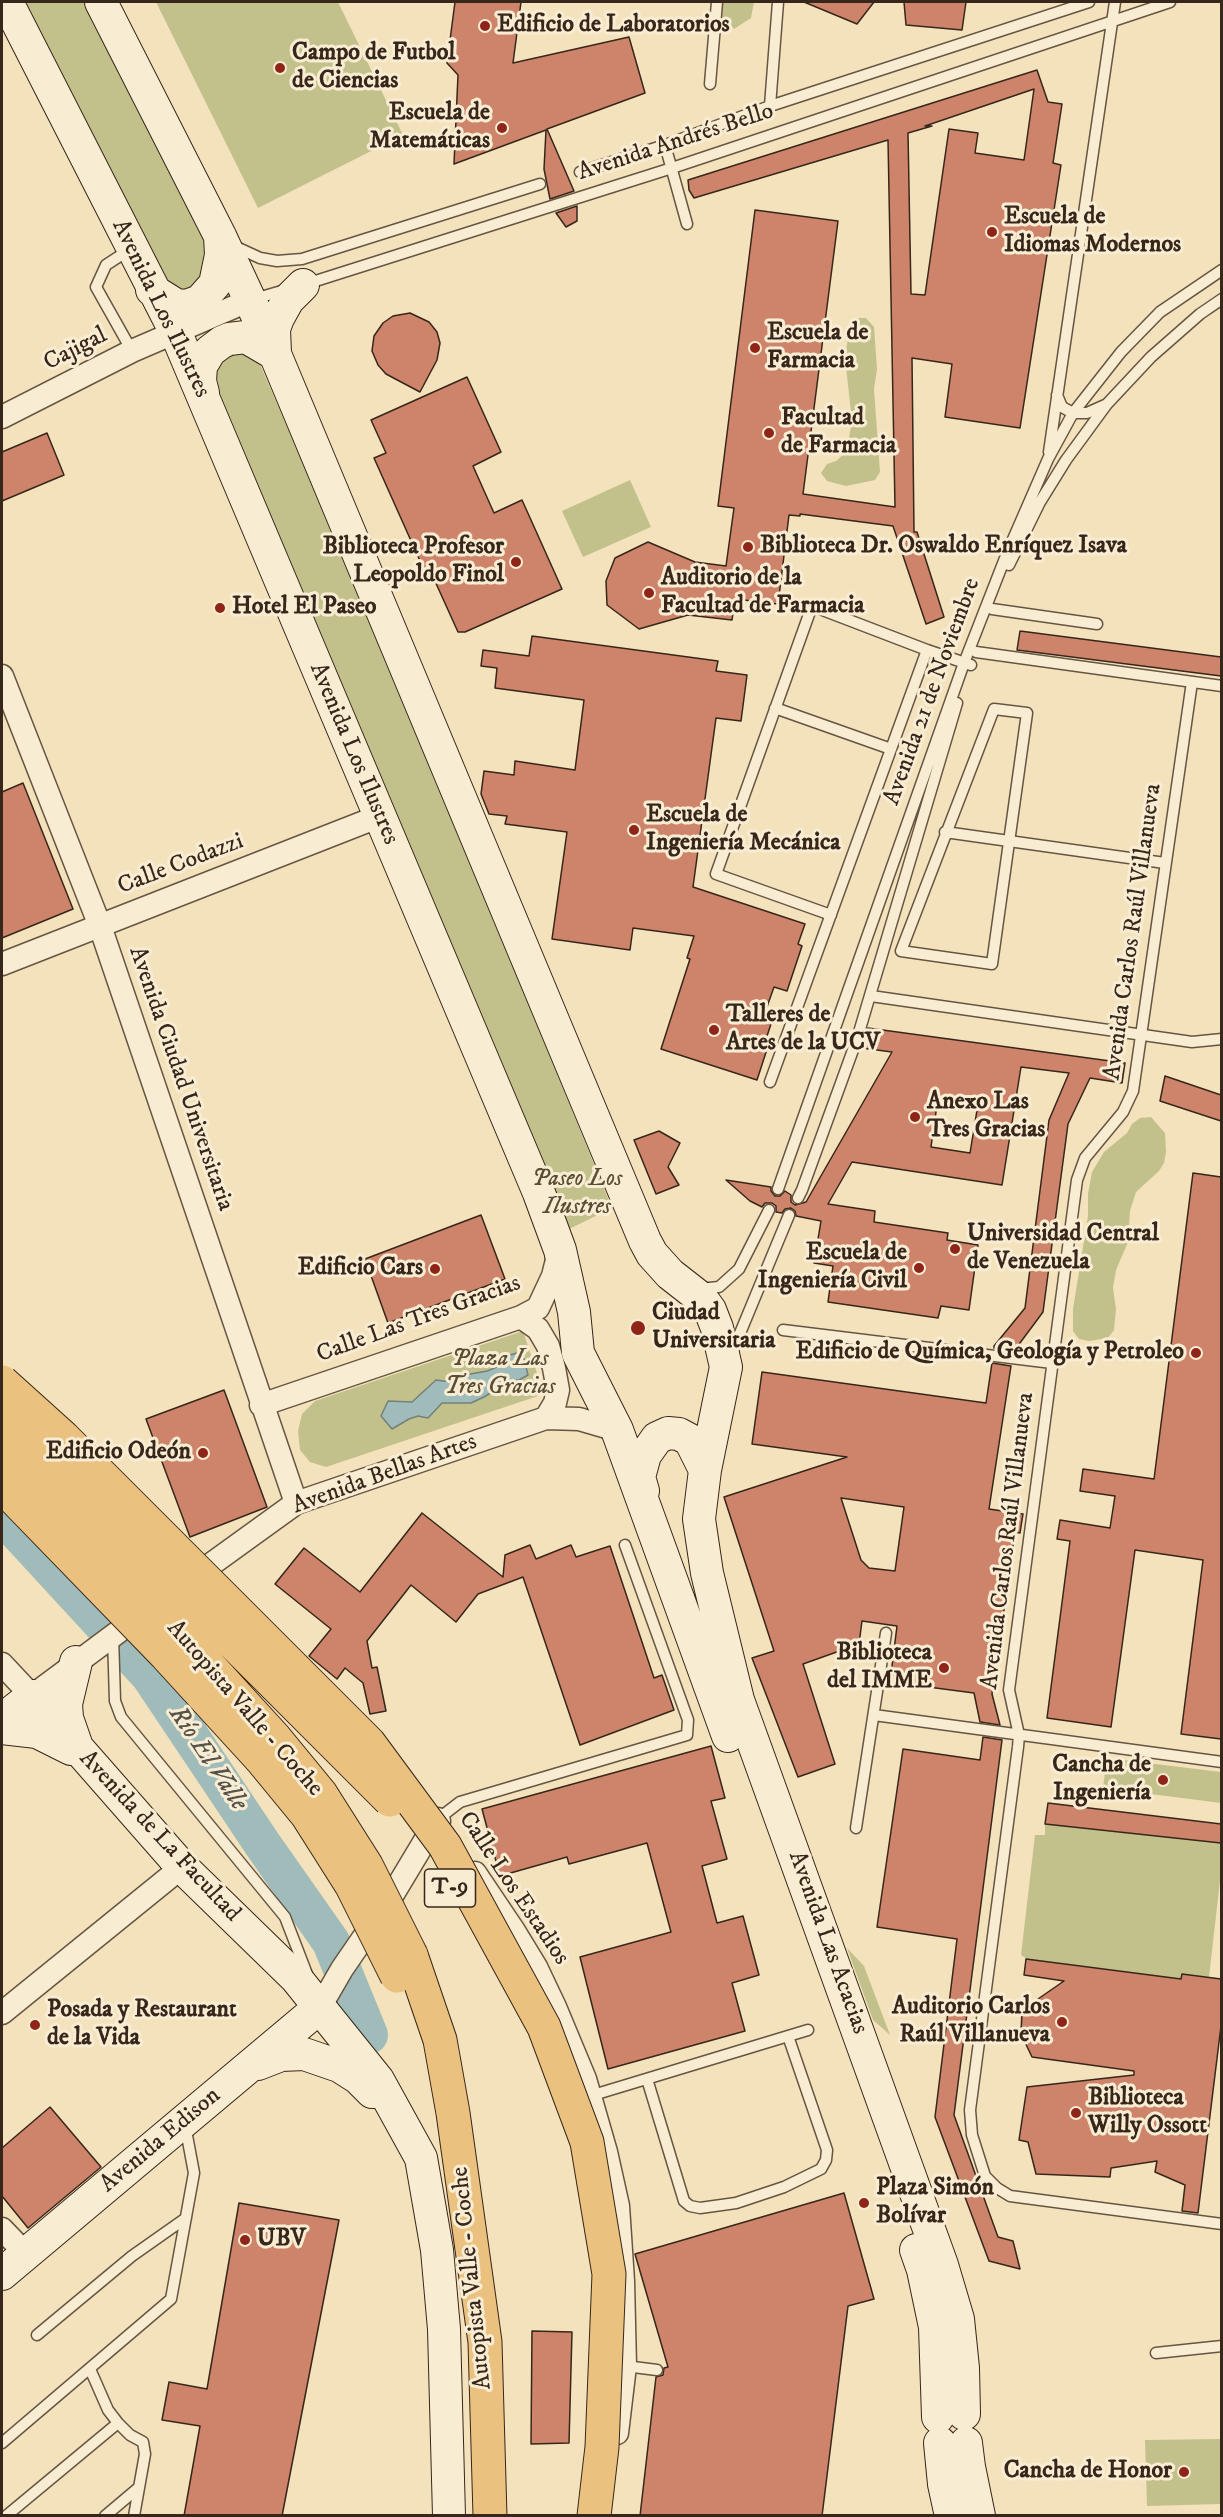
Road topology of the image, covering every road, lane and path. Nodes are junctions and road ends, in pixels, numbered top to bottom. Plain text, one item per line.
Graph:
1 (7, 2) edge
2 (101, 2) edge
3 (717, 2) edge
4 (778, 2) edge
5 (1089, 2) edge
6 (1115, 2) edge
7 (1170, 2) edge
8 (1112, 20) junction
9 (710, 84) dead end
10 (770, 106) junction
11 (665, 145) junction
12 (672, 168) junction
13 (580, 172) dead end
14 (540, 184) dead end
15 (687, 224) dead end
16 (220, 236) junction
17 (131, 248) junction
18 (1221, 270) edge
19 (303, 285) junction
20 (152, 290) junction
21 (1221, 299) edge
22 (250, 300) junction
23 (176, 333) junction
24 (132, 351) junction
25 (275, 354) junction
26 (1056, 394) junction
27 (206, 402) junction
28 (1107, 404) junction
29 (1073, 414) junction
30 (2, 417) edge
31 (1048, 459) junction
32 (992, 609) junction
33 (1097, 624) dead end
34 (927, 650) junction
35 (976, 652) junction
36 (968, 664) junction
37 (2, 676) edge
38 (1192, 682) junction
39 (1221, 686) edge
40 (775, 708) junction
41 (891, 749) junction
42 (380, 816) junction
43 (945, 832) junction
44 (1010, 841) junction
45 (1165, 863) junction
46 (831, 915) junction
47 (100, 926) junction
48 (2, 964) edge
49 (871, 996) junction
50 (1142, 1035) junction
51 (1221, 1036) edge
52 (770, 1082) dead end
53 (778, 1188) dead end
54 (798, 1198) dead end
55 (769, 1210) dead end
56 (789, 1215) dead end
57 (560, 1250) junction
58 (689, 1289) junction
59 (521, 1317) junction
60 (783, 1330) dead end
61 (1052, 1363) junction
62 (726, 1367) junction
63 (2, 1382) edge
64 (261, 1405) junction
65 (2, 1412) edge
66 (546, 1418) junction
67 (617, 1430) junction
68 (2, 1450) edge
69 (705, 1470) junction
70 (2, 1486) edge
71 (296, 1503) junction
72 (651, 1524) junction
73 (625, 1545) dead end
74 (886, 1633) dead end
75 (113, 1636) junction
76 (76, 1662) junction
77 (2, 1664) edge
78 (32, 1696) junction
79 (874, 1715) junction
80 (2, 1720) edge
81 (2, 1728) edge
82 (1019, 1735) junction
83 (80, 1753) junction
84 (1221, 1761) edge
85 (438, 1819) junction
86 (856, 1828) dead end
87 (182, 1867) junction
88 (321, 2007) junction
89 (2, 2013) edge
90 (808, 2030) dead end
91 (788, 2036) junction
92 (249, 2067) junction
93 (647, 2079) junction
94 (590, 2096) junction
95 (453, 2113) junction
96 (398, 2117) junction
97 (184, 2122) junction
98 (186, 2218) junction
99 (1221, 2224) edge
100 (2, 2229) edge
101 (26, 2254) junction
102 (2, 2274) edge
103 (37, 2335) dead end
104 (1221, 2346) edge
105 (1156, 2353) dead end
106 (625, 2366) junction
107 (90, 2369) junction
108 (657, 2370) dead end
109 (118, 2423) junction
110 (952, 2429) junction
111 (2, 2443) edge
112 (137, 2489) junction
113 (6, 2516) edge
114 (105, 2516) edge
115 (134, 2516) edge
116 (448, 2516) edge
117 (490, 2516) edge
118 (571, 2516) edge
119 (594, 2516) edge
120 (607, 2516) edge
121 (951, 2516) edge
122 (979, 2516) edge

1 - 17 main road, Avenida Los Ilustres
2 - 16 main road
3 - 9 lane
4 - 10 lane
5 - 10 lane, Avenida Andrés Bello
6 - 8 lane
7 - 8 lane, Avenida Andrés Bello
8 - 12 lane, Avenida Andrés Bello
8 - 26 lane
10 - 11 lane, Avenida Andrés Bello
11 - 12 lane
11 - 13 lane, Avenida Andrés Bello
12 - 15 lane
12 - 19 lane, Avenida Andrés Bello
14 - 16 lane
16 - 20 main road
16 - 22 main road
17 - 20 main road, Avenida Los Ilustres
17 - 24 lane
18 - 29 lane, Avenida 21 de Noviembre
19 - 22 lane, Avenida Andrés Bello
19 - 25 main road
20 - 23 main road, Avenida Los Ilustres
21 - 28 lane, Avenida 21 de Noviembre
22 - 23 street, Cajigal
22 - 25 main road
23 - 24 street, Cajigal
23 - 27 main road, Avenida Los Ilustres
24 - 30 street, Cajigal
25 - 27 main road
25 - 58 main road
26 - 29 lane
26 - 31 lane
27 - 42 main road, Avenida Los Ilustres
28 - 29 lane
28 - 32 lane, Avenida 21 de Noviembre
29 - 31 lane, Avenida 21 de Noviembre
31 - 36 lane, Avenida 21 de Noviembre
32 - 33 lane
32 - 35 lane, Avenida 21 de Noviembre
34 - 36 lane
34 - 40 lane
34 - 41 lane
35 - 36 lane, Avenida 21 de Noviembre
35 - 38 lane
36 - 49 lane, Avenida 21 de Noviembre
36 - 53 lane, Avenida 21 de Noviembre
37 - 47 street, Avenida Ciudad Universitaria
38 - 39 lane
38 - 45 lane, Avenida Carlos Raúl Villanueva
40 - 41 lane
40 - 46 lane
41 - 46 lane
42 - 47 street, Calle Codazzi
42 - 57 main road, Avenida Los Ilustres
43 - 44 lane
43 - 44 lane
43 - 44 lane
44 - 45 lane
45 - 50 lane, Avenida Carlos Raúl Villanueva
46 - 52 lane
47 - 48 street, Calle Codazzi
47 - 64 street, Avenida Ciudad Universitaria
49 - 50 lane
49 - 54 lane, Avenida 21 de Noviembre
50 - 51 lane
50 - 61 lane, Avenida Carlos Raúl Villanueva
55 - 58 lane
56 - 62 lane
57 - 59 street, Calle Las Tres Gracias
57 - 67 main road, Avenida Los Ilustres
58 - 62 main road
59 - 64 street, Calle Las Tres Gracias
59 - 66 street
60 - 61 lane
61 - 82 lane, Avenida Carlos Raúl Villanueva
62 - 69 main road
63 - 119 highway, bridge
64 - 71 street, Avenida Ciudad Universitaria
65 - 118 highway, T-9, bridge
66 - 67 street, Avenida Bellas Artes
66 - 71 street, Avenida Bellas Artes
67 - 72 main road, Avenida Los Ilustres
68 - 95 highway, Autopista Valle - Coche / T-9, bridge
69 - 72 main road
69 - 110 main road, Avenida Las Acacias
70 - 95 highway, Autopista Valle - Coche / T-9, bridge
71 - 75 street, Avenida Bellas Artes
72 - 110 main road, Avenida Las Acacias
73 - 85 lane
74 - 79 lane
75 - 76 street, Avenida Bellas Artes
75 - 88 lane
76 - 78 street, Avenida Bellas Artes
76 - 83 main road
77 - 78 street, Avenida de La Facultad
78 - 80 main road, Avenida Bellas Artes
78 - 83 main road, Avenida de La Facultad
79 - 82 lane
79 - 86 lane
81 - 83 main road
82 - 84 lane
82 - 99 lane, Avenida Carlos Raúl Villanueva
83 - 87 main road, Avenida de La Facultad
85 - 88 street, Calle Los Estadios
85 - 94 street, Calle Los Estadios
87 - 88 main road, Avenida de La Facultad
87 - 89 street
88 - 92 main road, Avenida Edison
88 - 96 main road, Avenida de La Facultad
90 - 91 lane
91 - 93 lane
91 - 93 lane
92 - 96 main road
92 - 97 main road, Avenida Edison
93 - 94 lane
94 - 106 street, Calle Los Estadios
95 - 117 highway, Autopista Valle - Coche / T-9
96 - 116 main road, Avenida de La Facultad
97 - 98 lane
97 - 101 main road, Avenida Edison
98 - 103 lane
98 - 107 lane
100 - 101 street
101 - 102 main road, Avenida Edison
104 - 105 lane
106 - 108 lane
106 - 120 street, Calle Los Estadios
107 - 109 lane
107 - 111 lane
109 - 112 lane
109 - 113 lane
110 - 121 main road, Avenida Las Acacias
110 - 122 main road, Avenida Las Acacias
112 - 114 lane
112 - 115 lane

